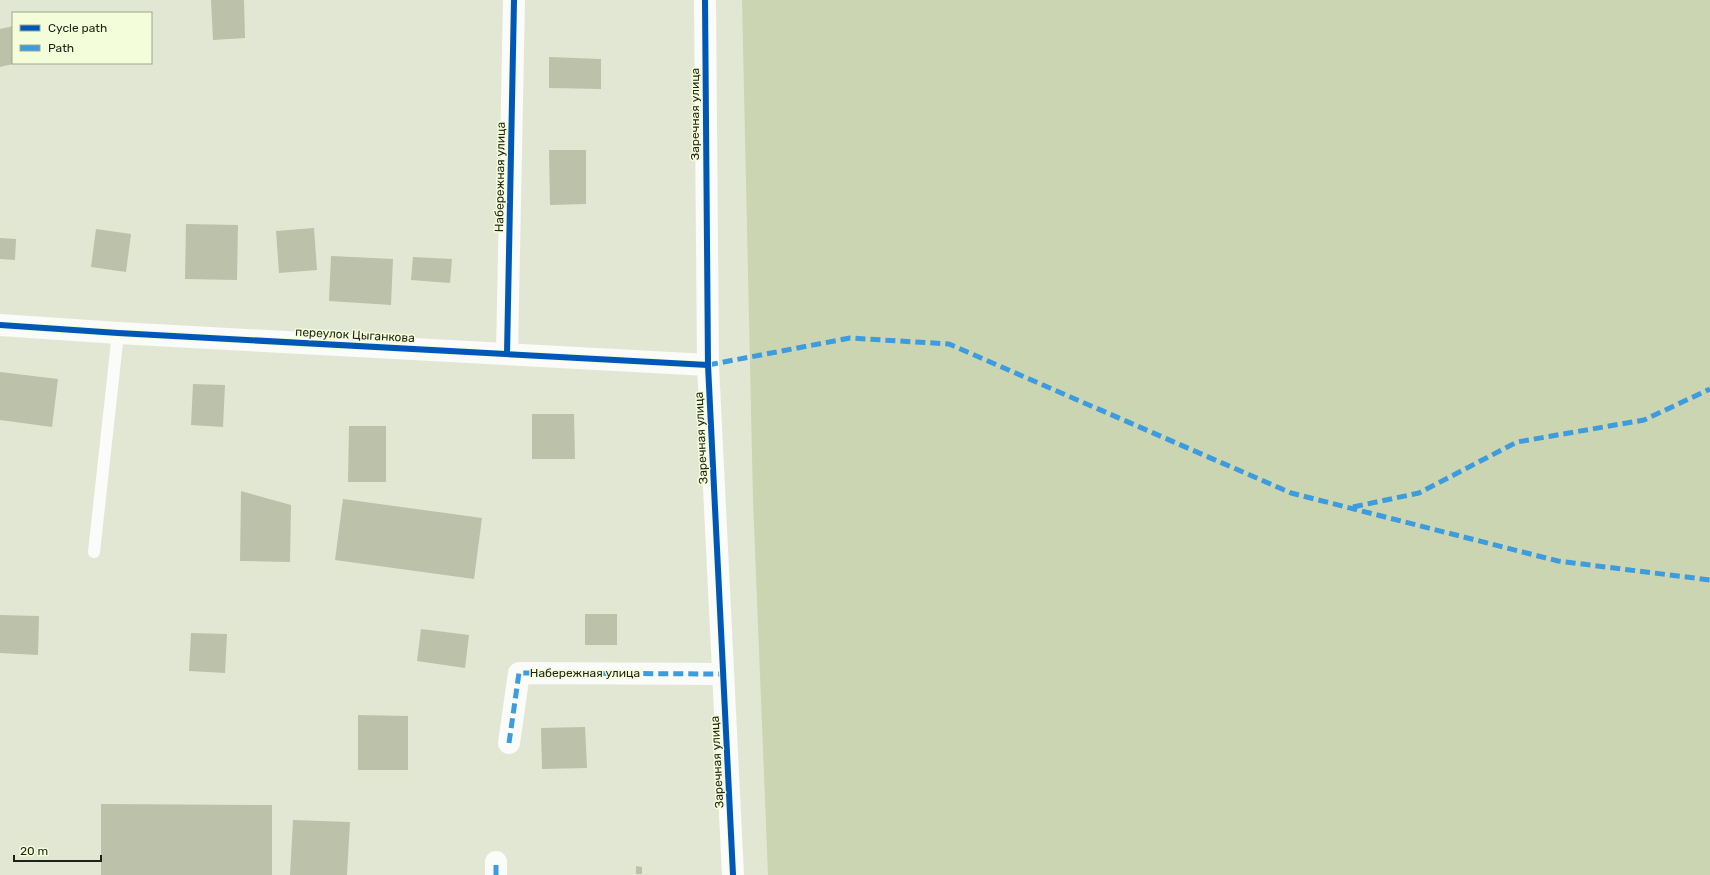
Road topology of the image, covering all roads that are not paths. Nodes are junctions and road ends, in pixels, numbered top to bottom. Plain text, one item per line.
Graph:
1 (514, 0) edge
2 (705, 0) edge
3 (0, 325) edge
4 (118, 333) junction
5 (507, 354) junction
6 (708, 365) junction
7 (94, 552) dead end
8 (723, 674) junction
9 (509, 743) dead end
10 (733, 875) edge

1 - 5 street, Набережная улица
2 - 6 street, Заречная улица
3 - 4 street, переулок Цыганкова
4 - 5 street, переулок Цыганкова
4 - 7 lane
5 - 6 street, переулок Цыганкова
6 - 8 street, Заречная улица
8 - 9 street, Набережная улица
8 - 10 street, Заречная улица

